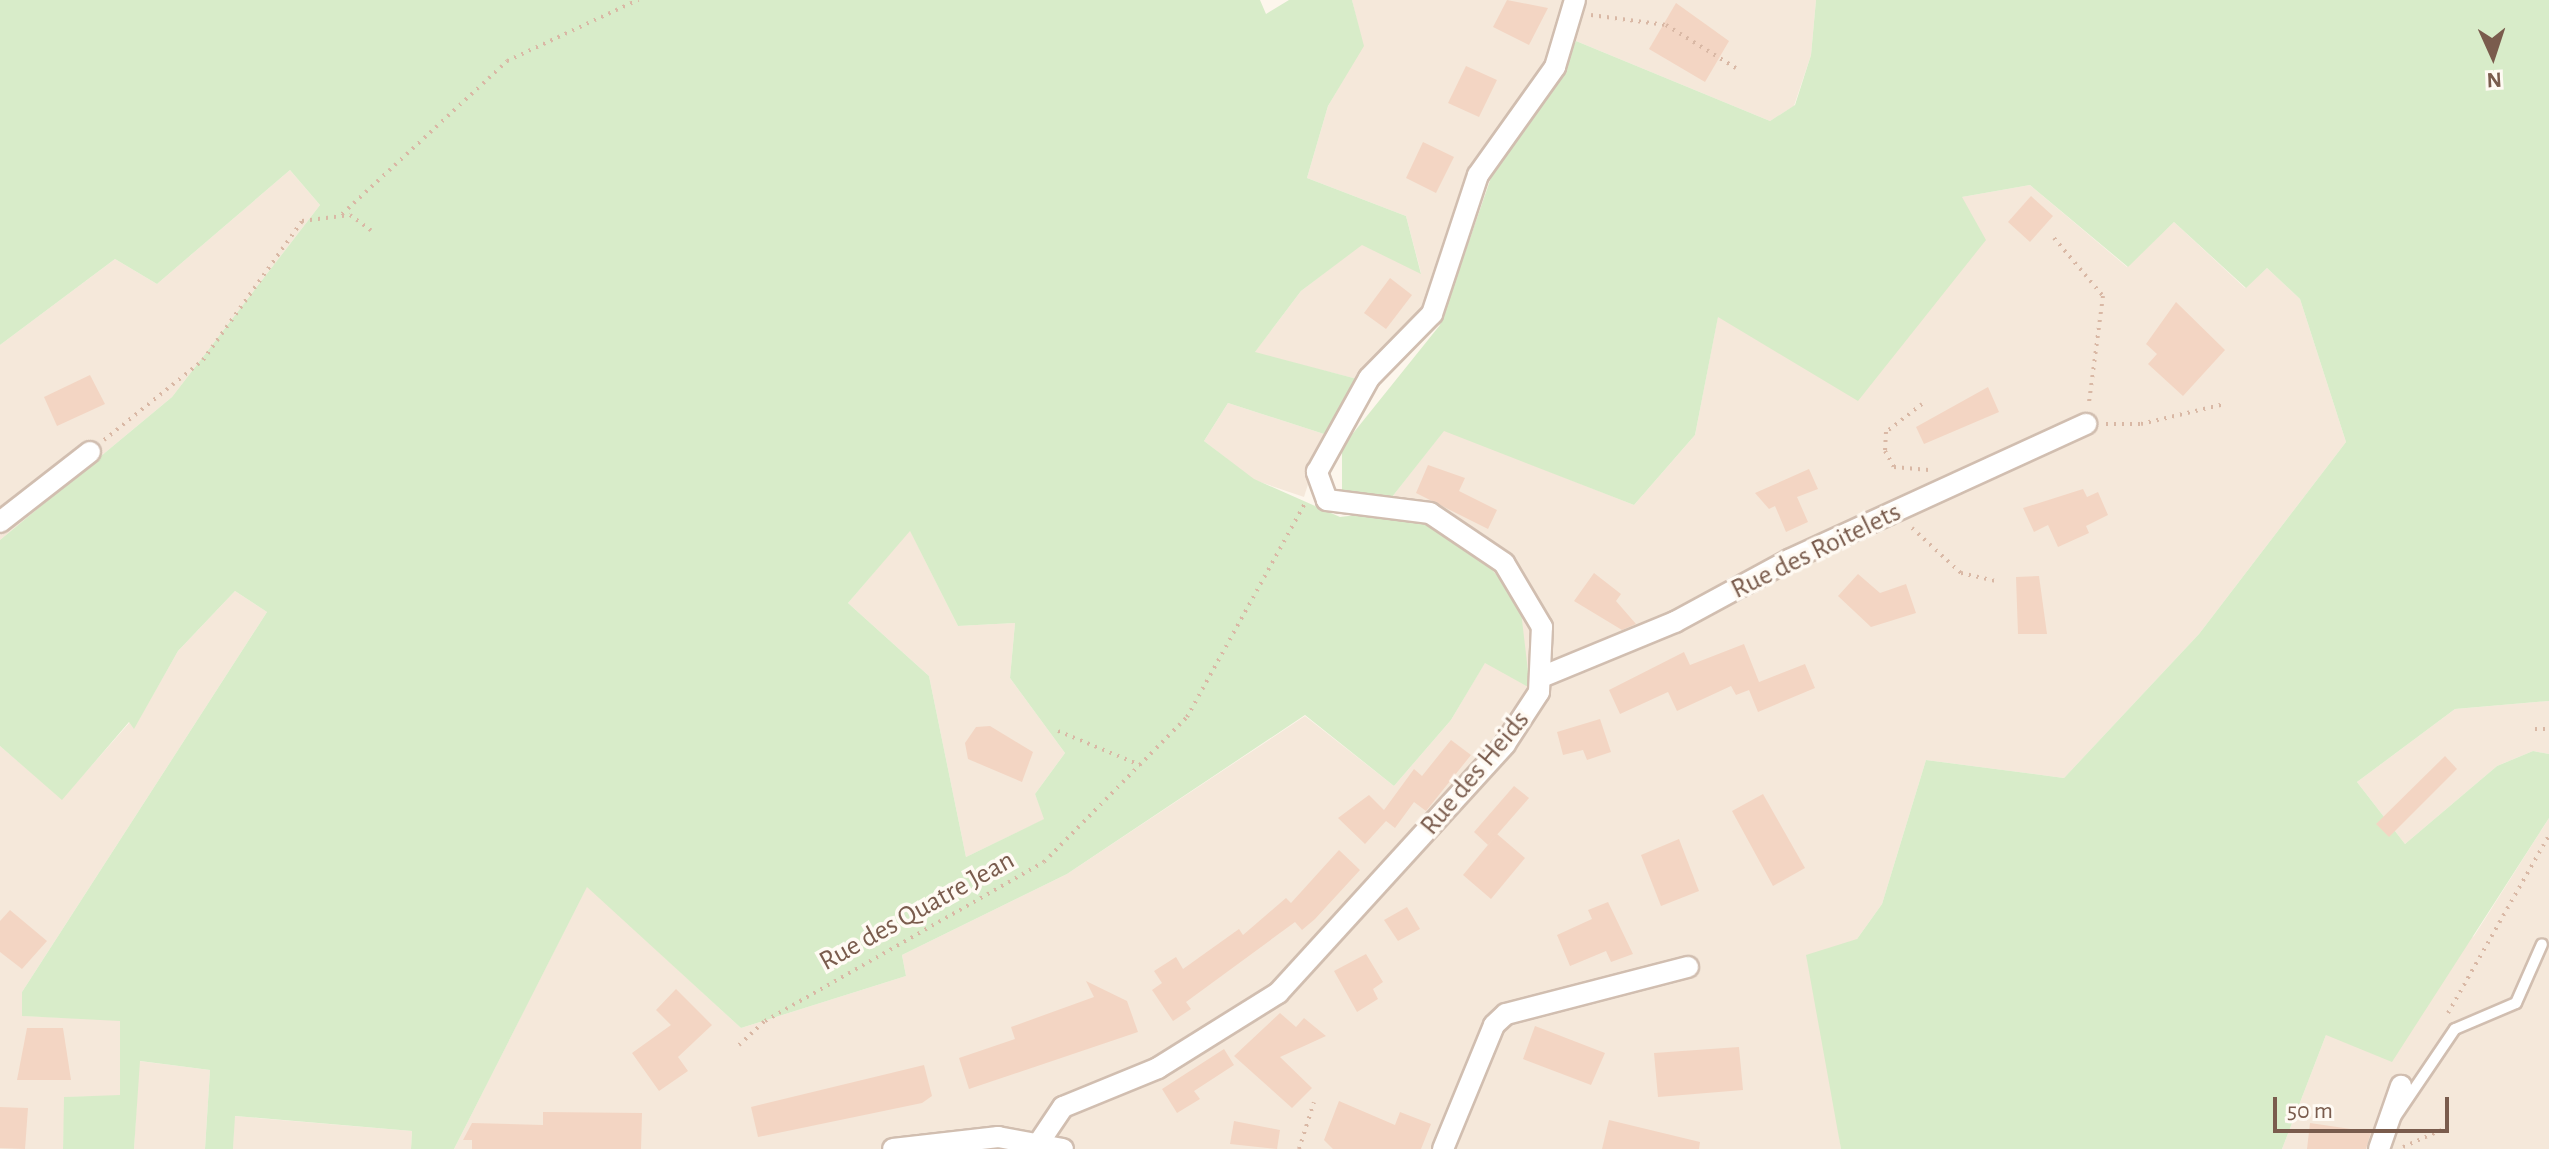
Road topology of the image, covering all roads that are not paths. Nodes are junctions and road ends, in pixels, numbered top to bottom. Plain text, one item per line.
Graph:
1 (1574, 4) edge
2 (2086, 424) road end
3 (90, 452) road end
4 (0, 522) edge
5 (1544, 676) junction
6 (2542, 944) dead end
7 (1688, 967) dead end
8 (2401, 1086) dead end
9 (2387, 1127) junction
10 (1038, 1144) junction
11 (893, 1149) edge
12 (1063, 1149) edge
13 (1443, 1149) edge
14 (2379, 1149) edge

1 - 5 street
2 - 5 street, Rue des Roitelets
3 - 4 street
5 - 10 street, Rue des Heids
6 - 9 lane
7 - 13 street
8 - 9 street
9 - 14 street
10 - 11 street
10 - 12 street

